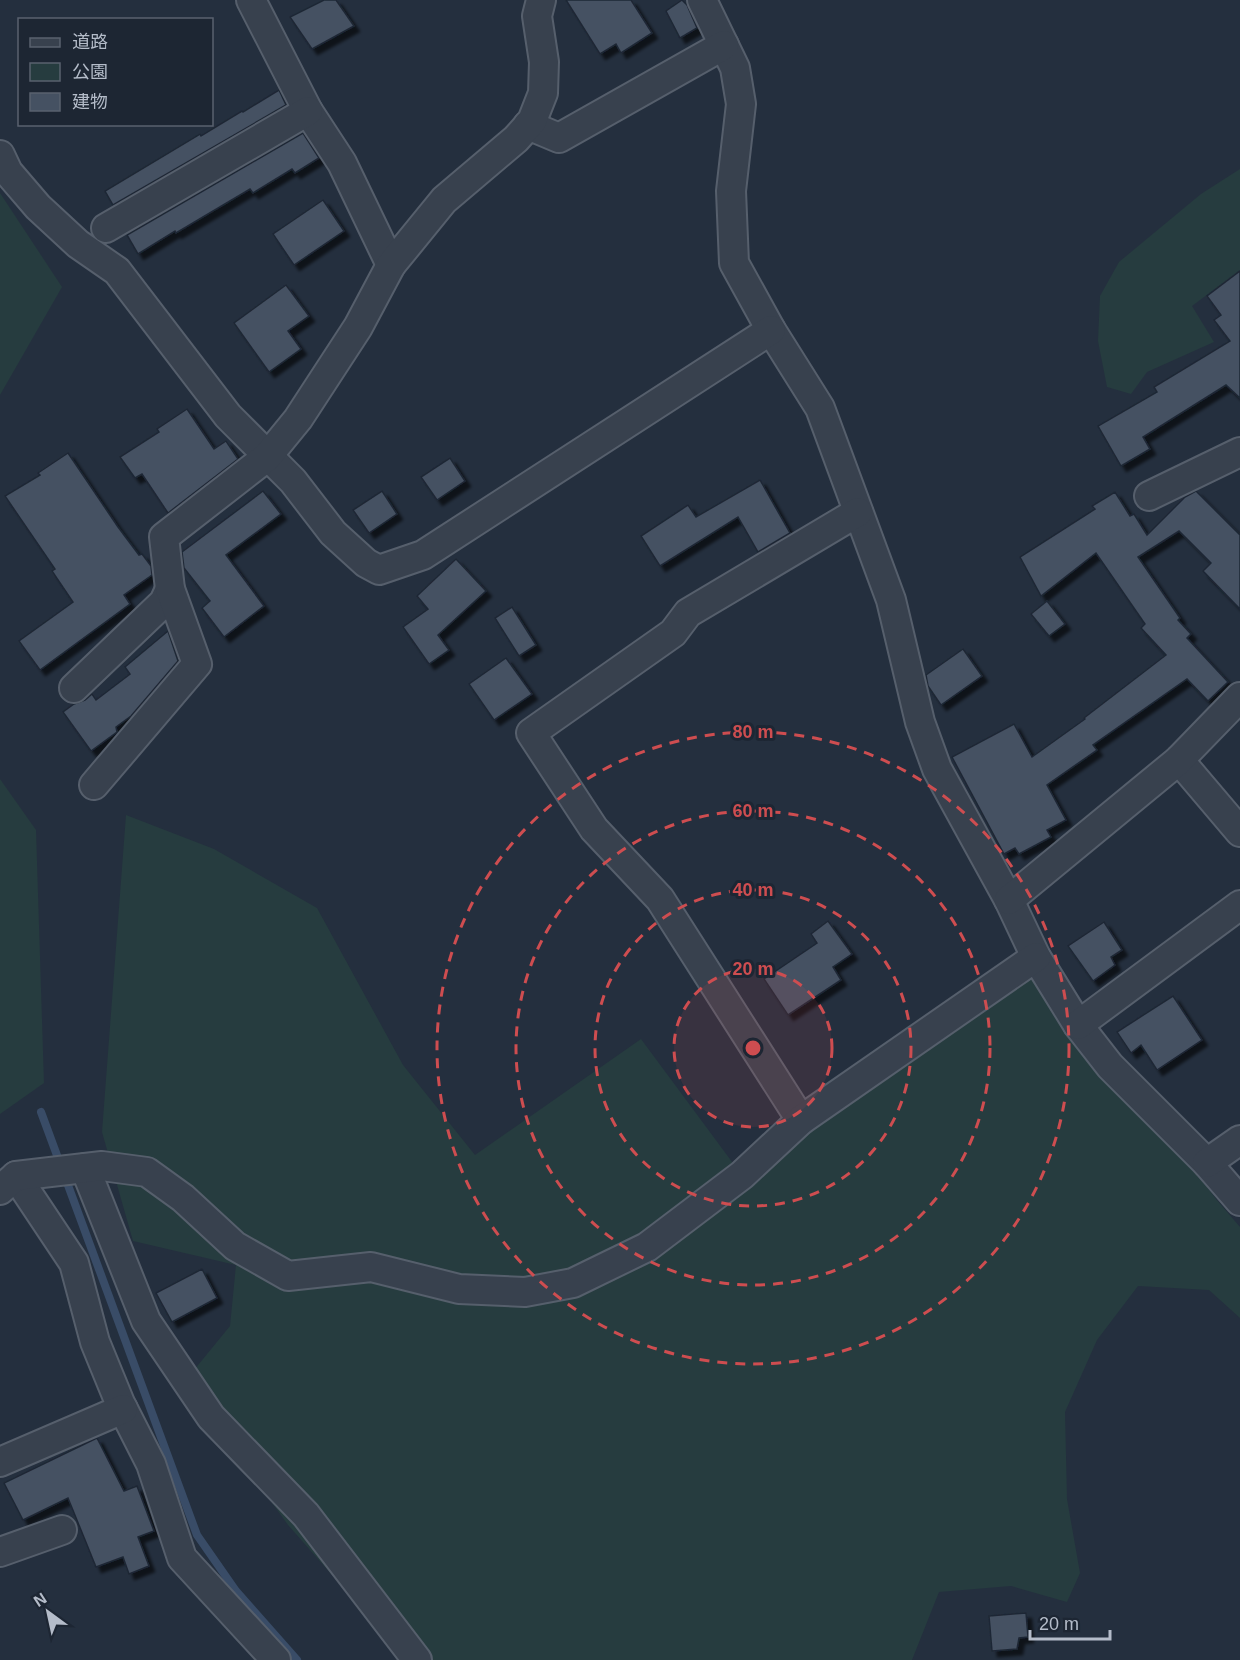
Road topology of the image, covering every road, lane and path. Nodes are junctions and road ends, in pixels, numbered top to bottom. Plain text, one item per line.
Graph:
1 (251, 0) edge
2 (541, 0) edge
3 (702, 0) edge
4 (724, 45) junction
5 (308, 111) junction
6 (528, 125) junction
7 (0, 155) edge
8 (106, 228) dead end
9 (391, 265) junction
10 (771, 330) junction
11 (1240, 452) edge
12 (267, 457) junction
13 (1149, 496) dead end
14 (858, 512) junction
15 (170, 589) junction
16 (74, 688) dead end
17 (1240, 697) edge
18 (1179, 760) junction
19 (93, 785) dead end
20 (1240, 832) edge
21 (1009, 900) junction
22 (1240, 905) edge
23 (1036, 957) junction
24 (1078, 1025) junction
25 (801, 1120) junction
26 (1240, 1140) edge
27 (1207, 1163) junction
28 (86, 1168) junction
29 (8, 1183) edge
30 (1240, 1201) edge
31 (123, 1409) junction
32 (0, 1462) edge
33 (62, 1530) dead end
34 (0, 1552) edge
35 (276, 1660) edge
36 (417, 1660) edge

1 - 5 street
2 - 6 street
3 - 4 street
4 - 6 street
4 - 10 street
5 - 8 street
5 - 9 street
6 - 9 street
7 - 12 street
9 - 12 street
10 - 12 street
10 - 14 street
11 - 13 street
12 - 15 street
14 - 21 street
14 - 25 street
15 - 16 street
15 - 19 street
17 - 18 street
18 - 20 street
18 - 21 street
21 - 23 street
22 - 24 street
23 - 24 street
23 - 25 street
24 - 27 street
25 - 28 street
26 - 27 street
27 - 30 street
28 - 29 street
28 - 36 street
29 - 31 street
31 - 32 street
31 - 35 street
33 - 34 street

